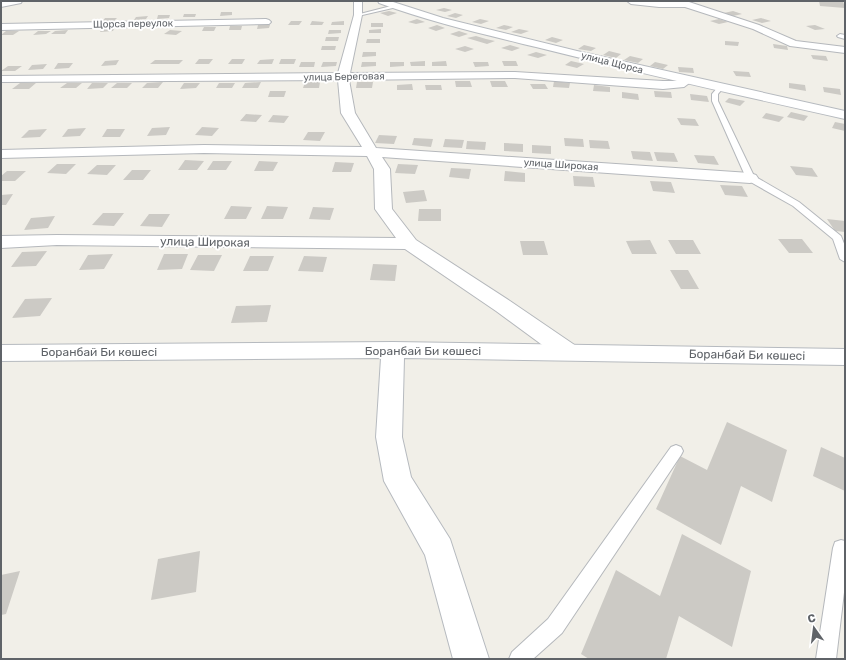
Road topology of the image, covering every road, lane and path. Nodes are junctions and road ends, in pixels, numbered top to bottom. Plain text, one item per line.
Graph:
1 (18, 1) edge
2 (382, 1) edge
3 (631, 1) edge
4 (686, 2) edge
5 (1, 4) edge
6 (395, 6) junction
7 (358, 8) edge
8 (266, 22) dead end
9 (1, 27) edge
10 (845, 50) edge
11 (343, 77) junction
12 (3, 81) edge
13 (686, 81) junction
14 (720, 88) junction
15 (845, 115) edge
16 (371, 152) junction
17 (1, 154) edge
18 (750, 178) junction
19 (1, 242) edge
20 (409, 244) junction
21 (845, 259) edge
22 (393, 350) junction
23 (568, 352) junction
24 (1, 353) edge
25 (845, 357) edge
26 (676, 450) dead end
27 (845, 548) edge
28 (472, 659) edge
29 (519, 659) edge
30 (826, 659) edge

1 - 5 street
2 - 6 street, улица Щорса
3 - 4 street
4 - 10 street
6 - 7 lane
6 - 13 street, улица Щорса
7 - 11 street
8 - 9 street, Щорса переулок
11 - 12 street, улица Береговая
11 - 13 street, улица Береговая
11 - 16 street
13 - 14 street, улица Щорса
14 - 15 street, улица Щорса
14 - 18 lane
16 - 17 street, улица Широкая
16 - 18 street, улица Широкая
16 - 20 street
18 - 21 lane
19 - 20 street, улица Широкая
20 - 23 street
22 - 23 street, Боранбай Би көшесі
22 - 24 street, Боранбай Би көшесі
22 - 28 street
23 - 25 street, Боранбай Би көшесі
26 - 29 lane
27 - 30 lane

